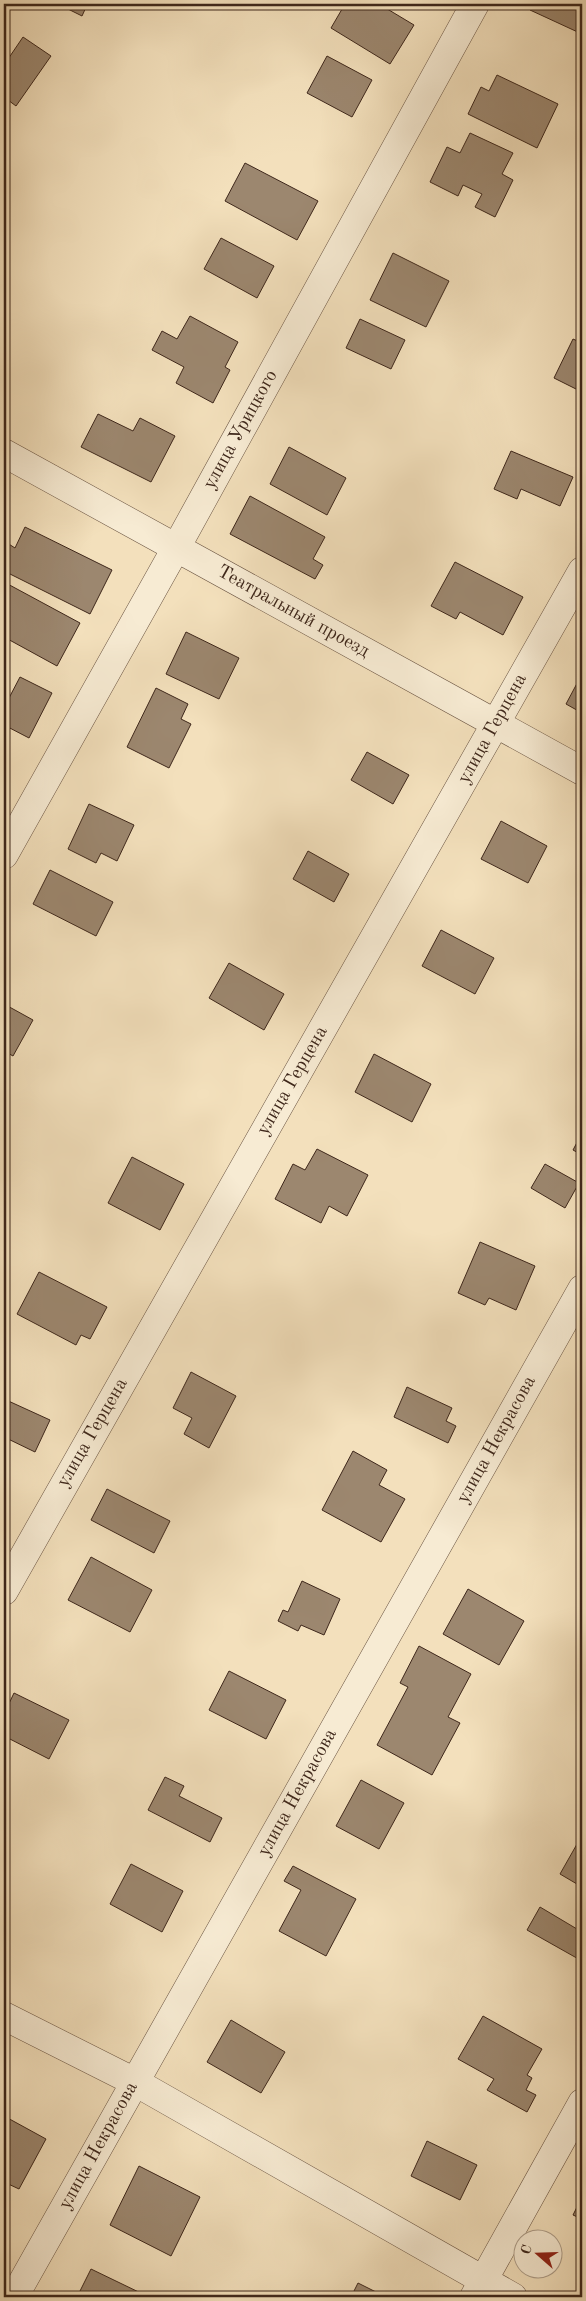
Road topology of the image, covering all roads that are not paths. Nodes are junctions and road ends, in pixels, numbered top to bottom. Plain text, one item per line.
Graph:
1 (475, 4) edge
2 (4, 453) edge
3 (176, 548) junction
4 (582, 571) edge
5 (496, 724) junction
6 (582, 771) edge
7 (4, 855) edge
8 (582, 1289) edge
9 (4, 1591) edge
10 (4, 2016) edge
11 (135, 2082) junction
12 (582, 2103) edge
13 (479, 2289) edge
14 (14, 2297) edge
15 (513, 2297) edge

1 - 3 street, улица Урицкого
2 - 3 street, Театральный проезд
3 - 5 street, Театральный проезд
3 - 7 street, улица Урицкого
4 - 5 street, улица Герцена
5 - 6 street, Театральный проезд
5 - 9 street, улица Герцена
8 - 11 street, улица Некрасова
10 - 11 street
11 - 13 street
11 - 14 street, улица Некрасова
12 - 13 street
13 - 15 street

